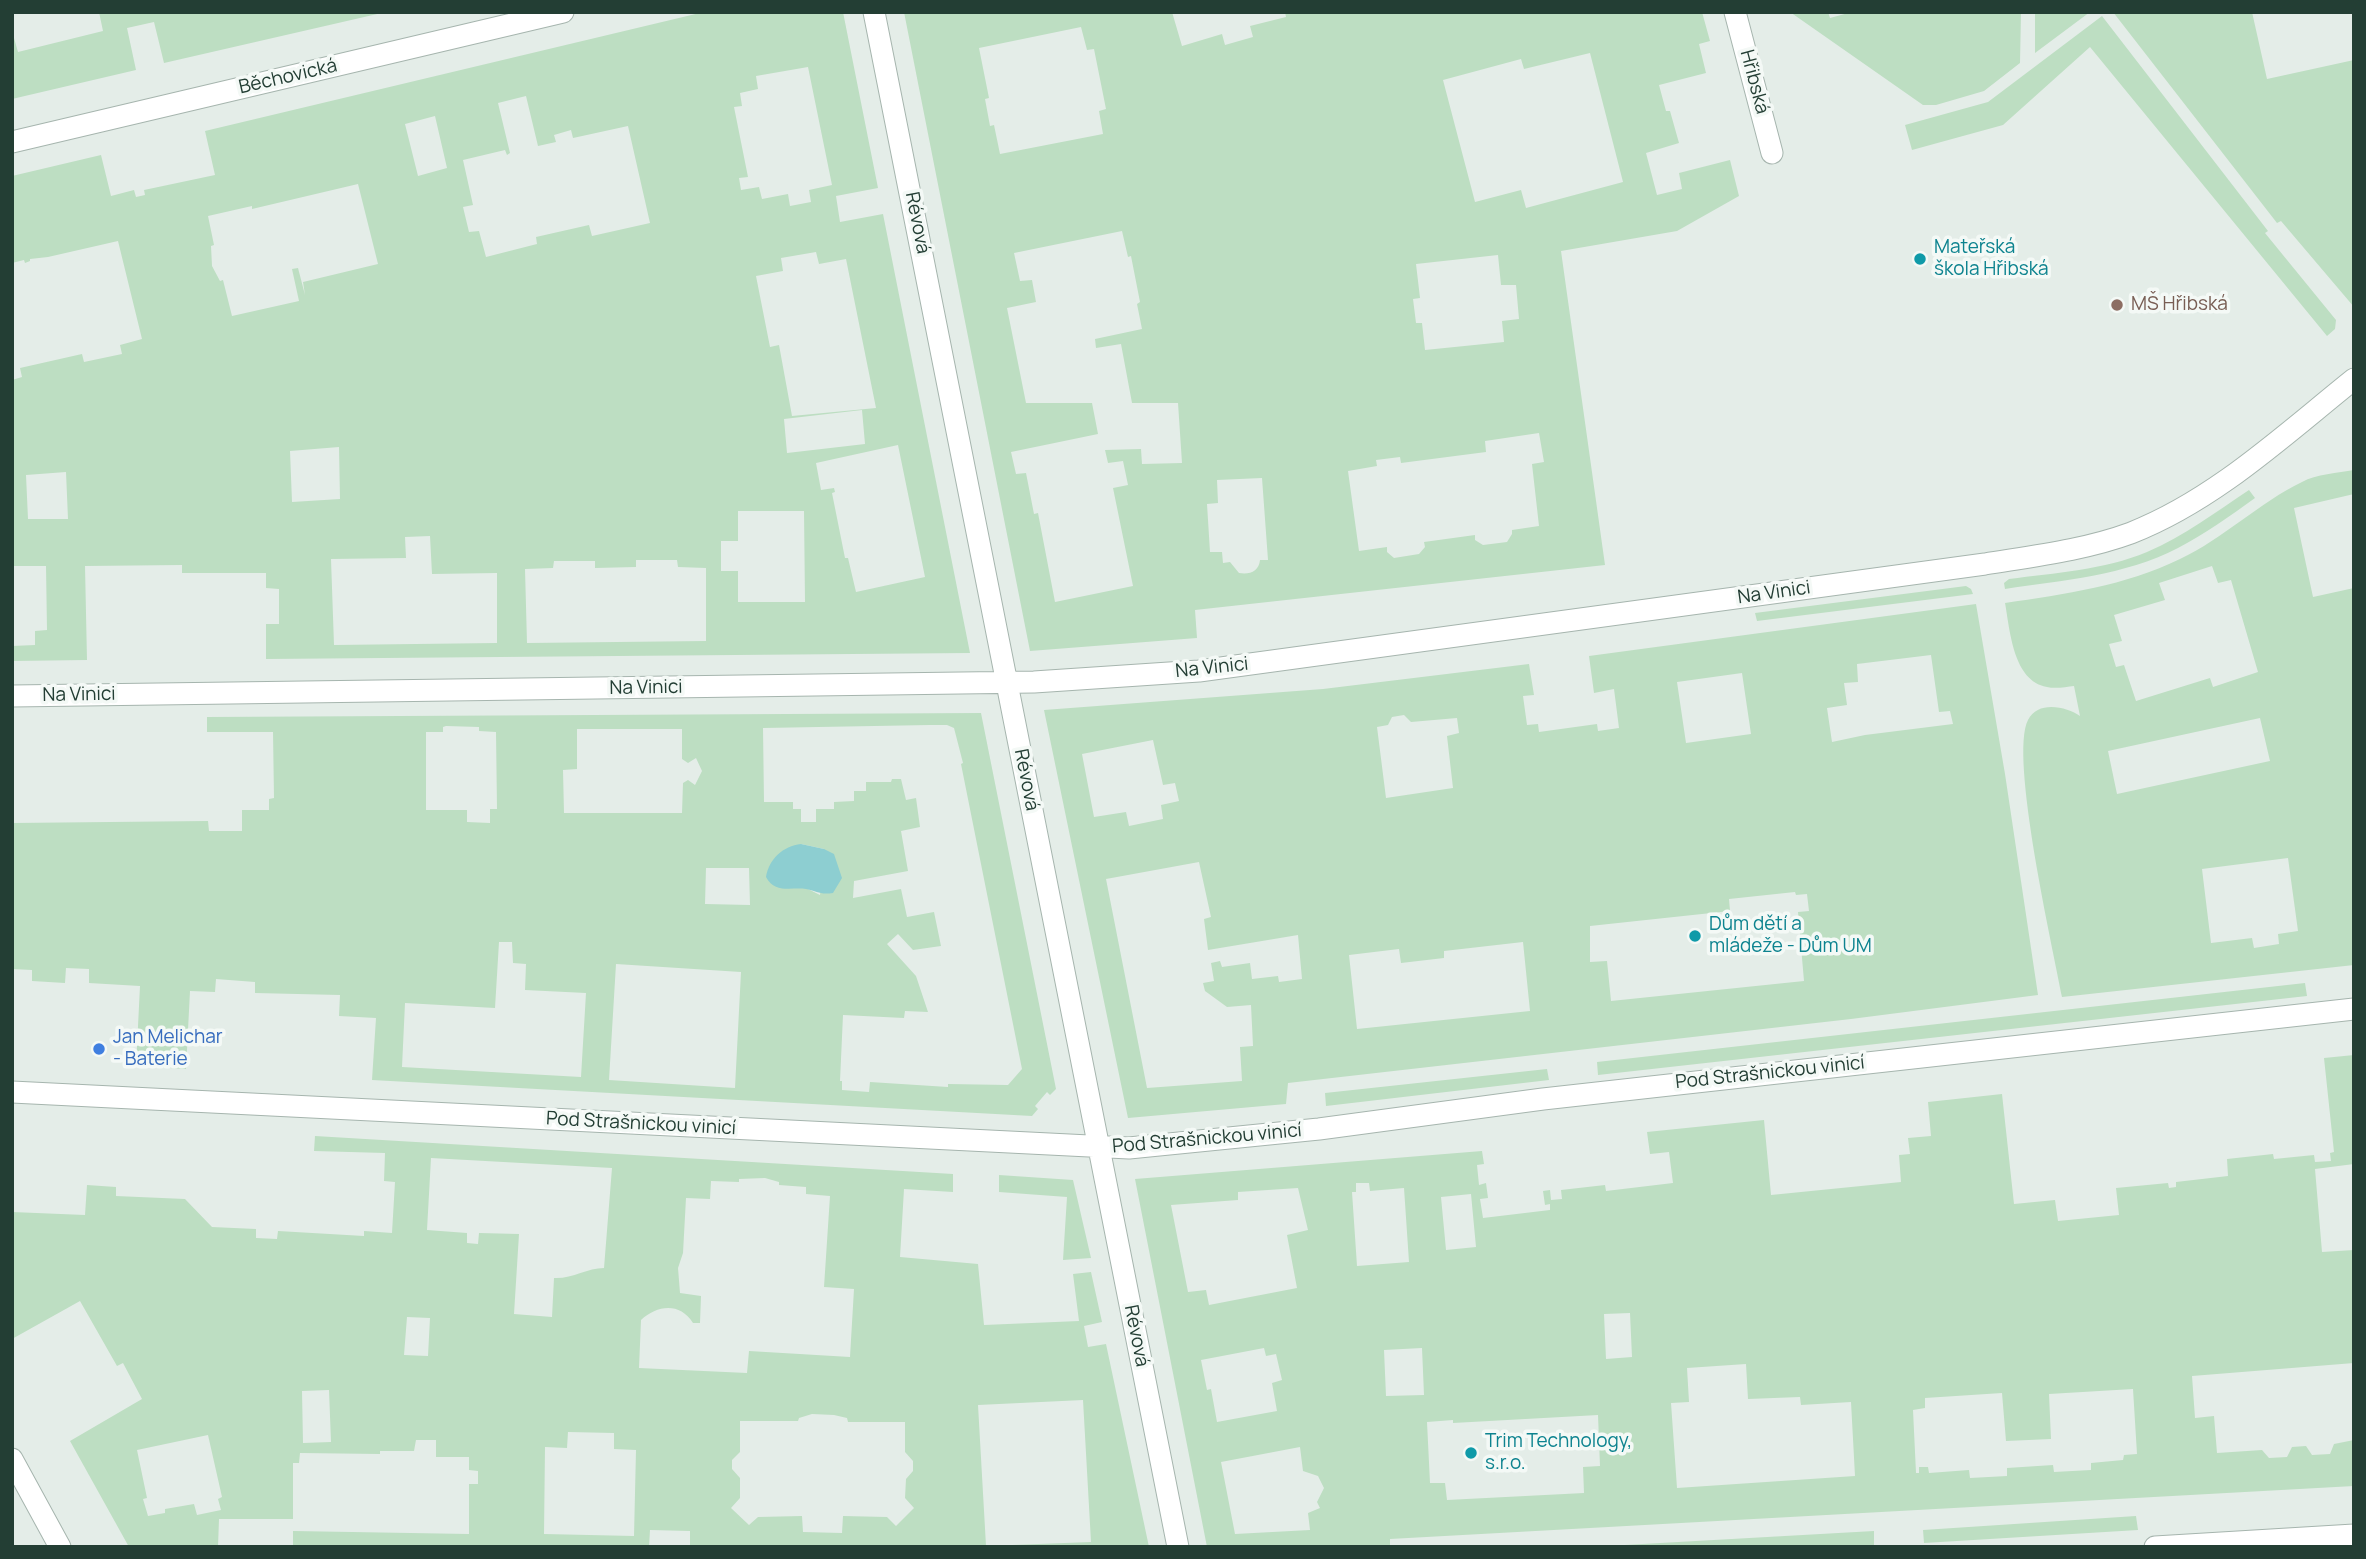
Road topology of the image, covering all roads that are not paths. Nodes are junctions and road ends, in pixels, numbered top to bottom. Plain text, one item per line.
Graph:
1 (563, 12) edge
2 (874, 12) edge
3 (1735, 12) edge
4 (12, 142) edge
5 (1772, 153) dead end
6 (2354, 379) edge
7 (1008, 683) junction
8 (12, 696) edge
9 (2354, 1009) edge
10 (12, 1092) edge
11 (1099, 1148) junction
12 (12, 1459) edge
13 (2354, 1535) edge
14 (54, 1545) edge
15 (1178, 1547) edge
16 (2155, 1547) edge

1 - 4 street, Běchovická
2 - 7 street, Révová
3 - 5 street, Hřibská
6 - 7 street, Na Vinici
7 - 8 street, Na Vinici
7 - 11 street, Révová
9 - 11 street, Pod Strašnickou vinicí
10 - 11 street, Pod Strašnickou vinicí
11 - 15 street, Révová
12 - 14 street
13 - 16 street

